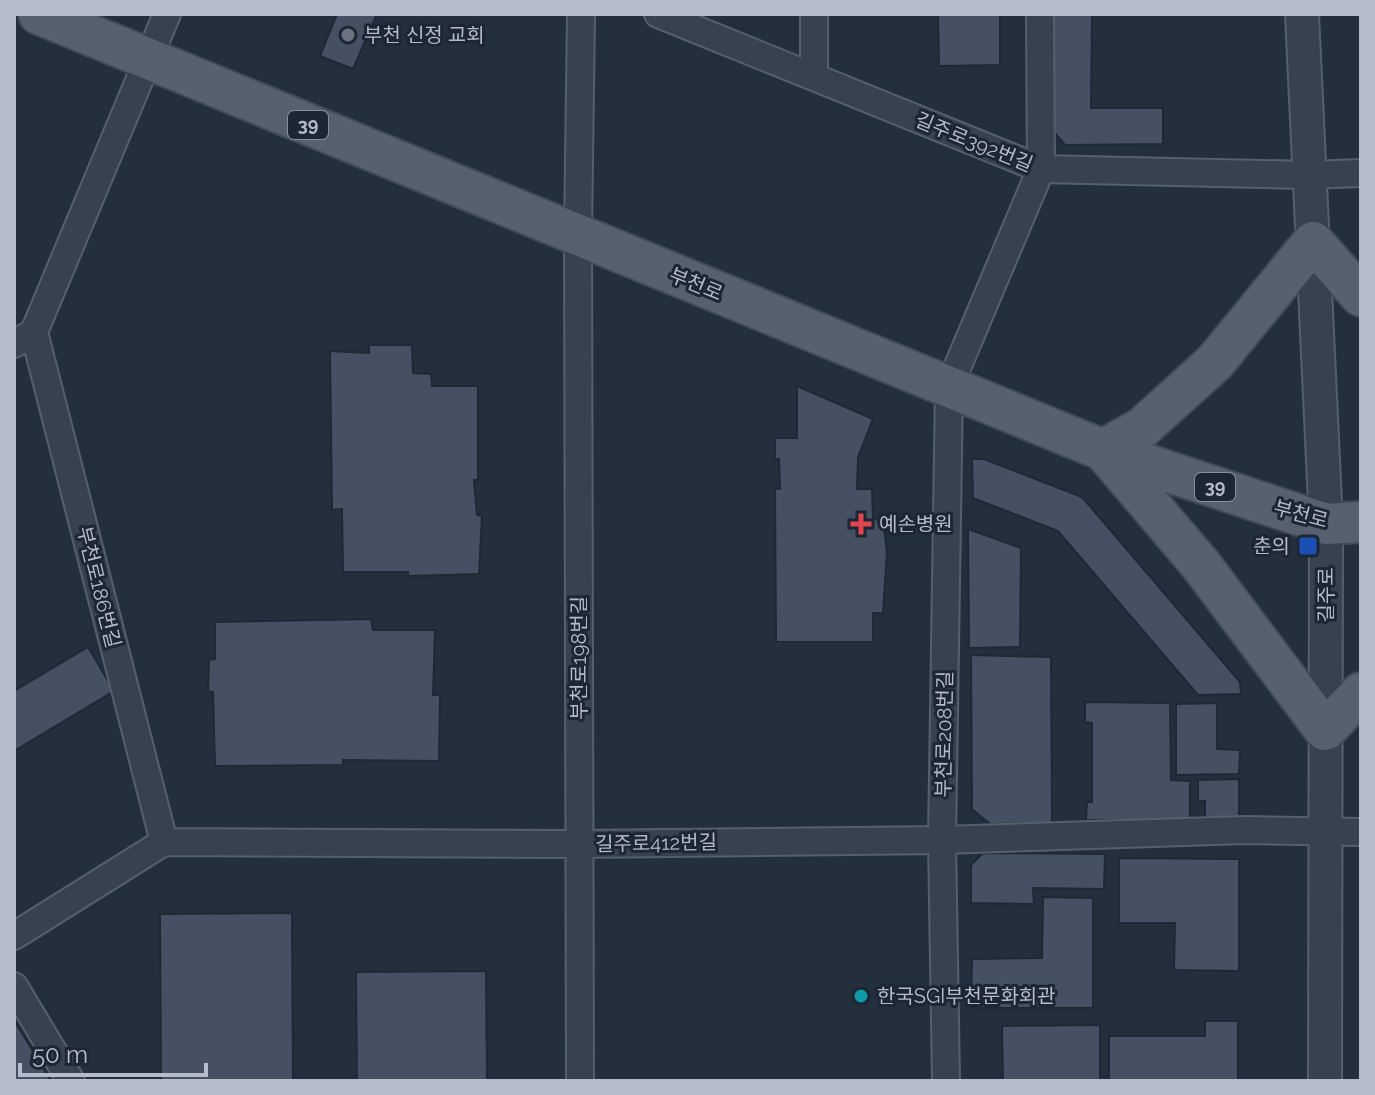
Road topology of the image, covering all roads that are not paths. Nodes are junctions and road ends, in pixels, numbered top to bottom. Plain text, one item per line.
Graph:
1 (39, 14) edge
2 (167, 14) edge
3 (581, 14) edge
4 (658, 14) edge
5 (814, 14) edge
6 (1040, 14) edge
7 (1302, 14) edge
8 (148, 59) junction
9 (814, 77) junction
10 (1041, 169) junction
11 (1361, 173) edge
12 (1309, 175) junction
13 (578, 236) junction
14 (1313, 242) junction
15 (1361, 296) edge
16 (24, 338) edge
17 (949, 387) junction
18 (1103, 450) junction
19 (1343, 523) edge
20 (1361, 693) edge
21 (1325, 730) junction
22 (1325, 832) junction
23 (1361, 832) edge
24 (942, 840) junction
25 (164, 842) junction
26 (579, 844) junction
27 (14, 936) edge
28 (14, 986) edge
29 (71, 1081) edge
30 (580, 1081) edge
31 (946, 1081) edge
32 (1325, 1081) edge

1 - 8 main road, 부천로 / 39
2 - 8 street, 부천로186번길
3 - 13 street, 부천로198번길
4 - 9 street, 길주로392번길
5 - 9 street
6 - 10 street
7 - 12 street, 길주로
8 - 13 main road, 부천로 / 39
8 - 16 street, 부천로186번길
9 - 10 street, 길주로392번길
10 - 12 street, 길주로392번길
10 - 17 street
11 - 12 street, 길주로392번길
12 - 14 street, 길주로
13 - 17 main road, 부천로 / 39
13 - 26 street, 부천로198번길
14 - 15 main road
14 - 18 main road
14 - 19 street, 길주로
16 - 25 street, 부천로186번길
17 - 18 main road, 부천로 / 39
17 - 24 street, 부천로208번길
18 - 19 main road, 부천로 / 39
18 - 21 main road
19 - 21 street, 길주로
20 - 21 main road
21 - 22 street, 길주로
22 - 23 street, 길주로412번길
22 - 24 street, 길주로412번길
22 - 32 street, 길주로
24 - 26 street, 길주로412번길
24 - 31 street, 부천로208번길
25 - 26 street, 길주로412번길
25 - 27 street
26 - 30 street, 부천로198번길
28 - 29 street

